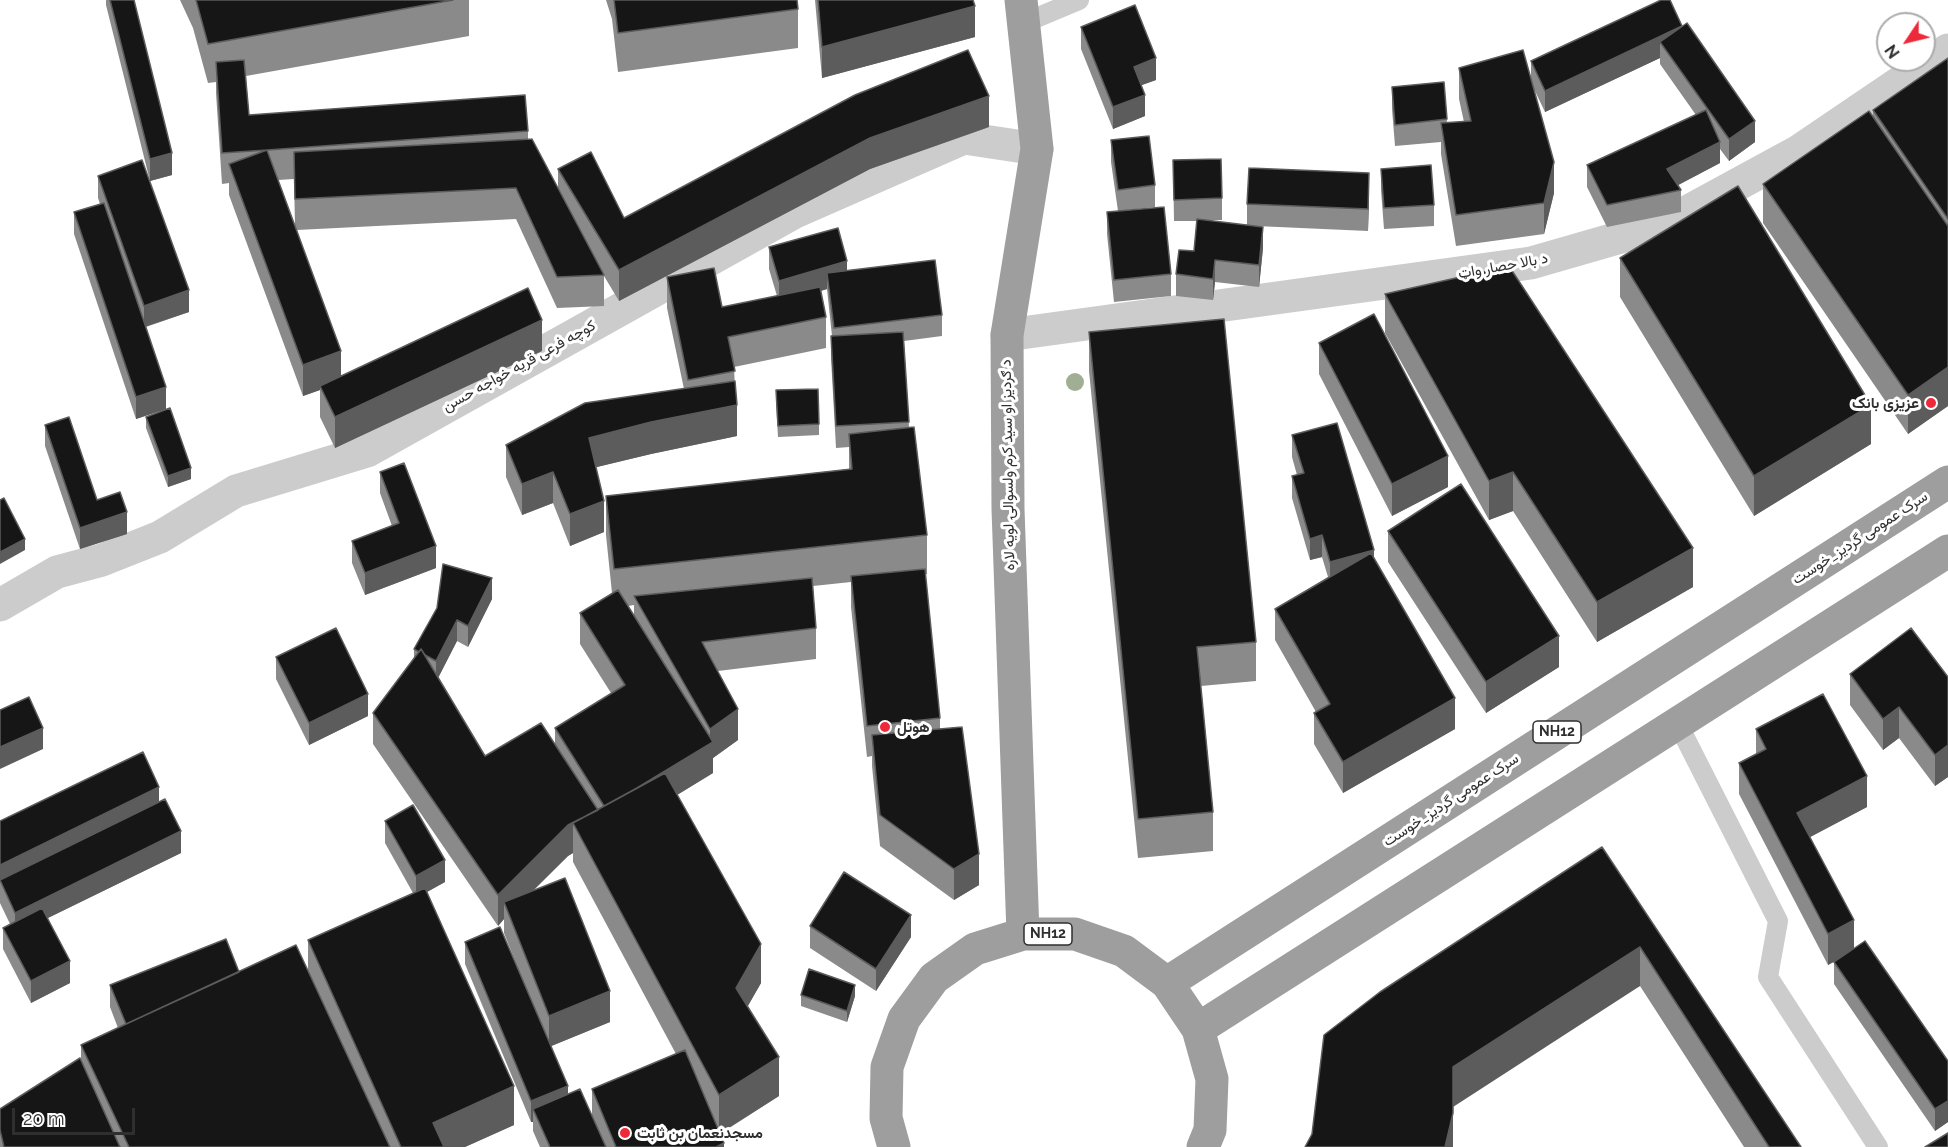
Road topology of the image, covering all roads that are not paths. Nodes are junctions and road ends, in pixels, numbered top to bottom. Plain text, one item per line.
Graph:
1 (1079, 0) edge
2 (1022, 11) edge
3 (1948, 50) edge
4 (1038, 149) junction
5 (1007, 336) junction
6 (1948, 482) edge
7 (1948, 551) edge
8 (0, 605) edge
9 (1677, 724) junction
10 (1023, 934) junction
11 (1167, 983) junction
12 (1198, 1029) junction
13 (888, 1145) edge
14 (1203, 1147) edge
15 (1878, 1147) edge

1 - 2 lane
2 - 4 highway, د ګردیز او سید کرم ولسوالۍ لویه لاره
3 - 5 street, د بالا حصار واټ
4 - 5 highway, د ګردیز او سید کرم ولسوالۍ لویه لاره
4 - 8 street, کوچه فرعی قریه خواجه حسن
5 - 10 highway, د ګردیز او سید کرم ولسوالۍ لویه لاره
6 - 11 highway, سرک عمومی گردیز_خوست / NH12
7 - 9 highway
9 - 12 highway
9 - 15 lane
10 - 11 highway, NH12
10 - 13 highway, NH12
11 - 12 highway, NH12
12 - 14 highway, NH12

